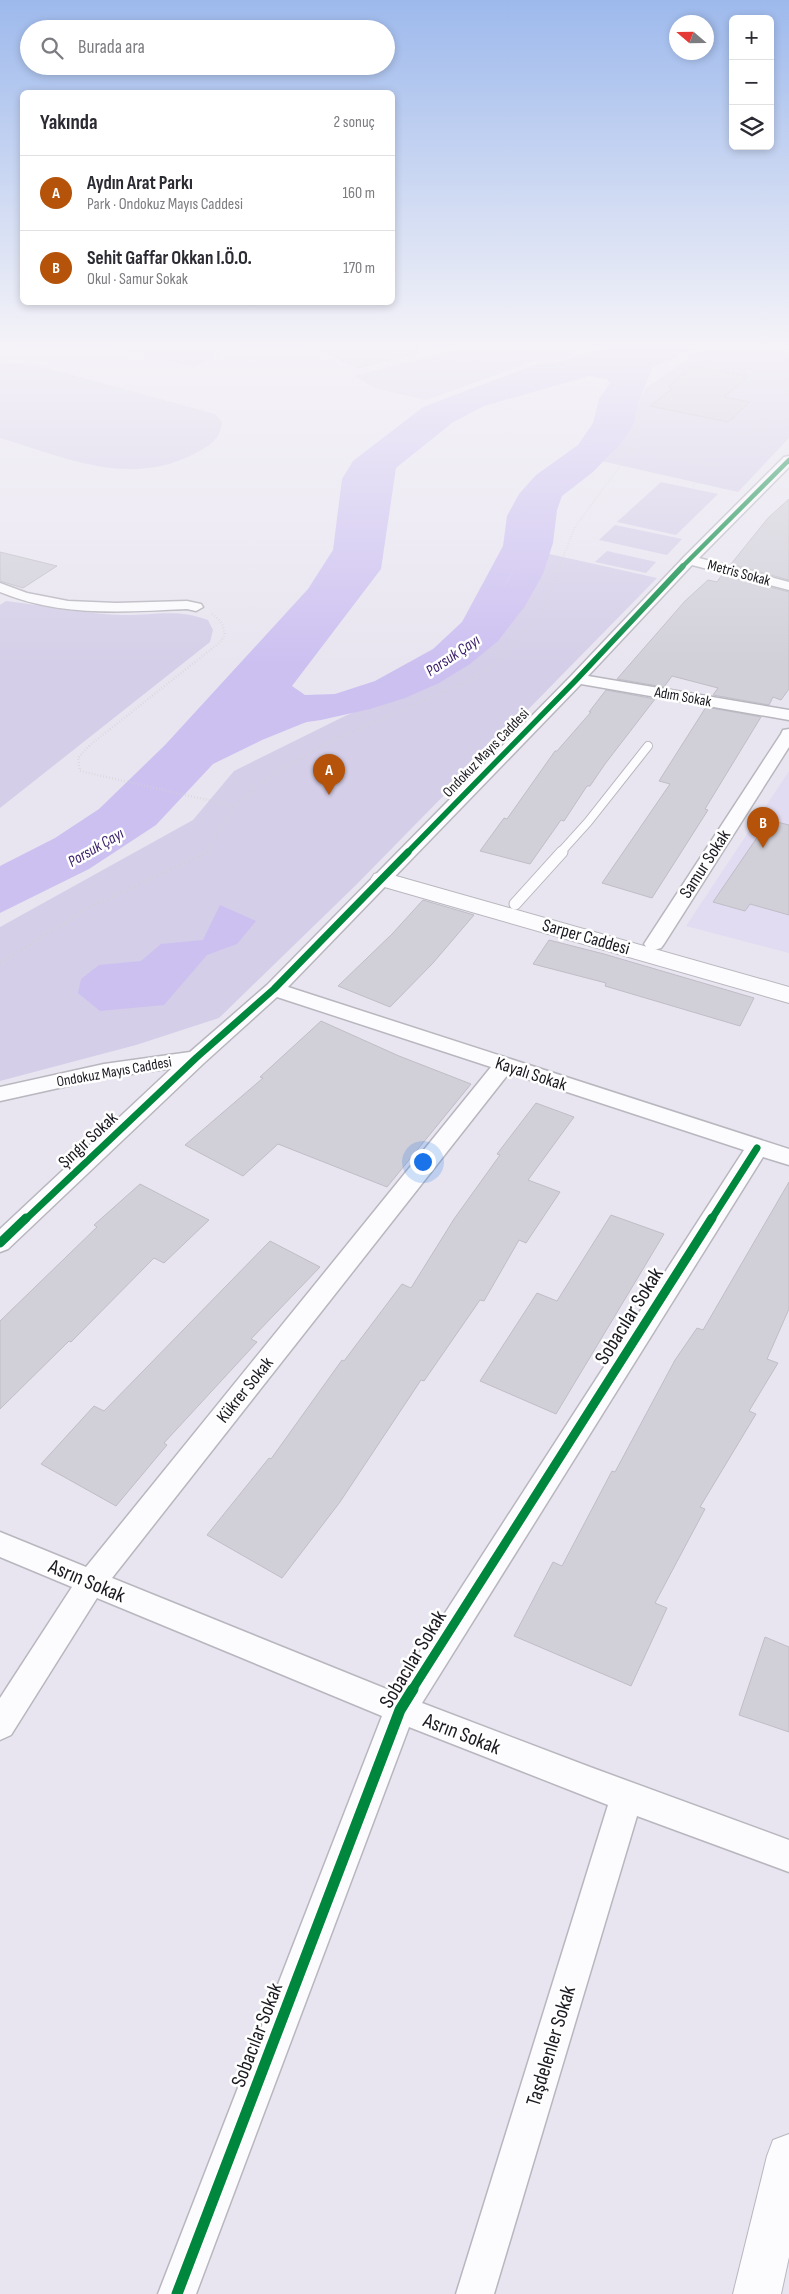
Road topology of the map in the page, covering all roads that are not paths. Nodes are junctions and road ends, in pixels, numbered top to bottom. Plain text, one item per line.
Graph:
1 (789, 460) edge
2 (689, 560) junction
3 (789, 586) edge
4 (0, 587) edge
5 (196, 607) road end
6 (577, 679) junction
7 (789, 715) edge
8 (789, 734) edge
9 (648, 746) dead end
10 (387, 874) junction
11 (516, 904) junction
12 (654, 944) junction
13 (789, 984) edge
14 (274, 989) junction
15 (789, 995) edge
16 (196, 1058) junction
17 (504, 1065) junction
18 (0, 1094) edge
19 (757, 1148) junction
20 (789, 1157) edge
21 (10, 1222) edge
22 (0, 1243) edge
23 (0, 1544) edge
24 (91, 1583) junction
25 (400, 1710) junction
26 (0, 1725) edge
27 (626, 1798) junction
28 (789, 1856) edge
29 (789, 2156) edge
30 (177, 2294) edge
31 (475, 2294) edge
32 (757, 2294) edge

1 - 2 street, Ondokuz Mayıs Caddesi
2 - 3 street, Metris Sokak
2 - 6 street, Ondokuz Mayıs Caddesi
4 - 5 street
6 - 7 street, Adım Sokak
6 - 10 street, Ondokuz Mayıs Caddesi
8 - 12 street, Samur Sokak
9 - 11 lane
10 - 11 main road, Sarper Caddesi
10 - 14 street, Ondokuz Mayıs Caddesi
10 - 15 main road, Sarper Caddesi
11 - 12 main road, Sarper Caddesi
12 - 13 main road, Sarper Caddesi
14 - 16 street, Ondokuz Mayıs Caddesi
14 - 17 street, Kayalı Sokak
16 - 18 street, Ondokuz Mayıs Caddesi
16 - 21 street, Şıngır Sokak
17 - 19 street, Kayalı Sokak
17 - 24 street, Kükrer Sokak
19 - 20 street, Kayalı Sokak
19 - 25 street, Sobacılar Sokak
21 - 22 street, Şıngır Sokak
23 - 24 street, Asrın Sokak
24 - 25 street, Asrın Sokak
24 - 26 street, Kükrer Sokak
25 - 27 street, Asrın Sokak
25 - 30 street, Sobacılar Sokak
27 - 28 street, Asrın Sokak
27 - 31 street, Taşdelenler Sokak
29 - 32 main road

